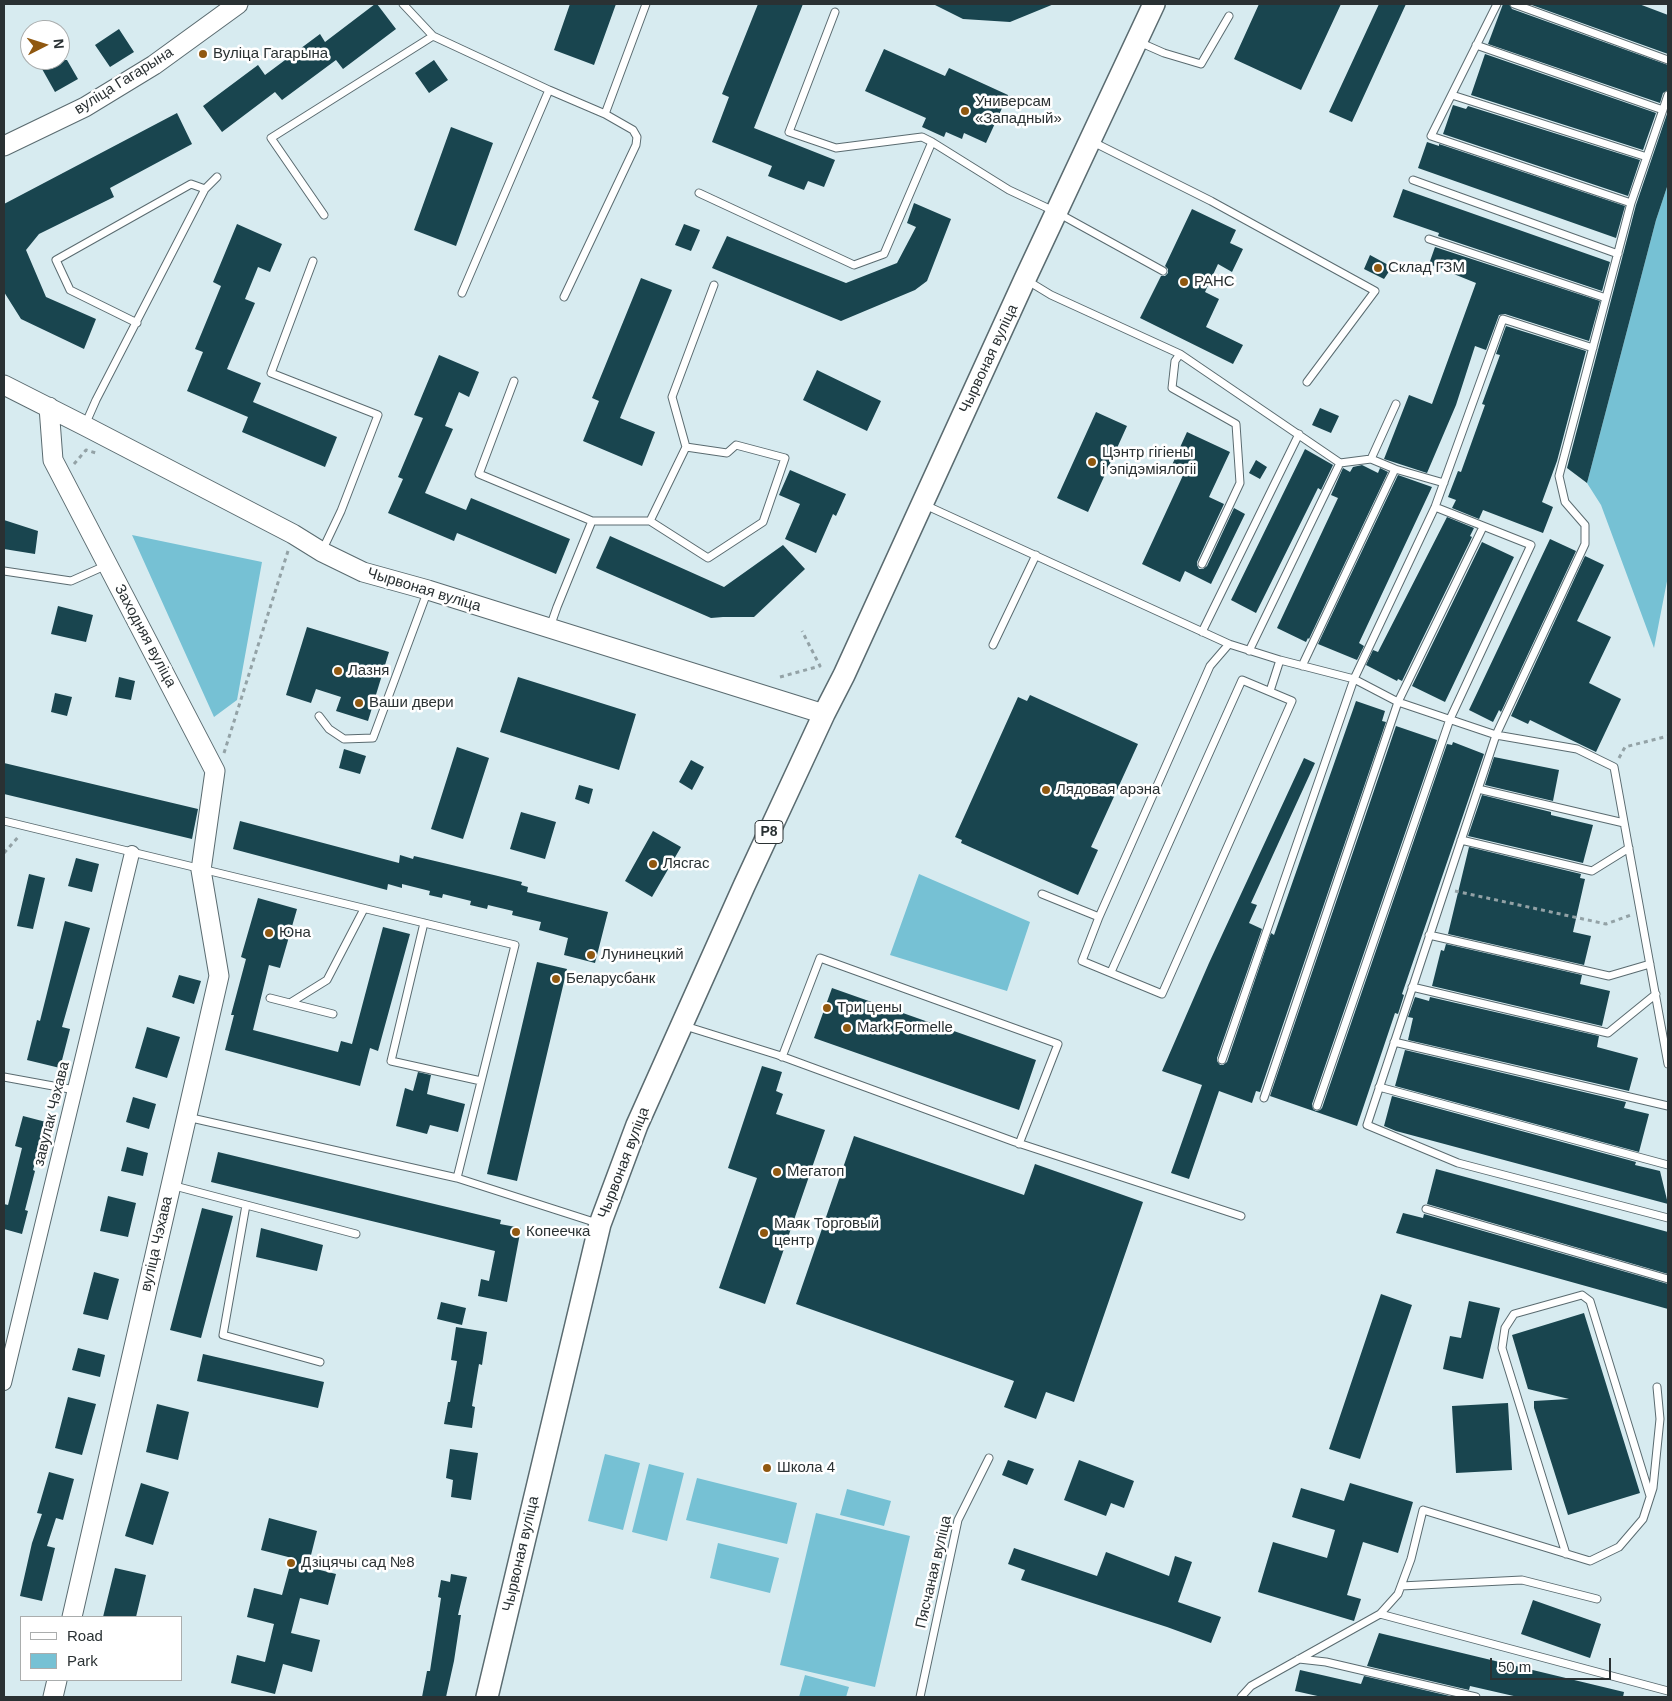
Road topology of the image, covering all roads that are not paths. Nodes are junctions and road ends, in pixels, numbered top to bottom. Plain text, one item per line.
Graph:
1 (238, 4) edge
2 (403, 4) edge
3 (646, 4) edge
4 (1154, 4) edge
5 (1497, 4) edge
6 (1514, 4) edge
7 (835, 12) dead end
8 (1229, 16) dead end
9 (433, 36) junction
10 (1137, 40) junction
11 (1476, 46) junction
12 (1668, 60) edge
13 (549, 90) junction
14 (1452, 95) junction
15 (1668, 95) edge
16 (1663, 110) junction
17 (605, 114) junction
18 (1090, 140) junction
19 (932, 142) junction
20 (4, 146) edge
21 (1647, 157) junction
22 (217, 177) dead end
23 (1412, 180) dead end
24 (205, 189) junction
25 (700, 193) dead end
26 (1631, 204) junction
27 (1056, 212) junction
28 (324, 214) dead end
29 (1428, 239) dead end
30 (1618, 254) junction
31 (313, 261) dead end
32 (1163, 271) dead end
33 (1025, 280) junction
34 (714, 285) dead end
35 (462, 292) dead end
36 (564, 297) dead end
37 (1606, 298) junction
38 (137, 323) junction
39 (1592, 348) junction
40 (1180, 354) junction
41 (514, 381) dead end
42 (1307, 382) dead end
43 (4, 385) edge
44 (1396, 404) dead end
45 (49, 407) junction
46 (85, 426) junction
47 (1299, 434) junction
48 (686, 447) junction
49 (1371, 459) junction
50 (1340, 463) junction
51 (1395, 469) junction
52 (1444, 483) junction
53 (922, 504) junction
54 (1435, 507) junction
55 (592, 521) junction
56 (650, 521) junction
57 (1483, 527) junction
58 (322, 552) junction
59 (1036, 555) junction
60 (1202, 564) dead end
61 (107, 565) junction
62 (4, 571) edge
63 (428, 590) junction
64 (550, 628) junction
65 (1202, 632) junction
66 (1229, 644) junction
67 (994, 645) dead end
68 (1249, 651) junction
69 (1280, 660) junction
70 (1302, 666) junction
71 (1354, 679) junction
72 (1270, 691) junction
73 (1398, 702) junction
74 (824, 714) junction
75 (319, 716) dead end
76 (1450, 719) junction
77 (1496, 735) junction
78 (1478, 789) junction
79 (4, 821) edge
80 (1624, 823) junction
81 (1461, 840) junction
82 (1629, 848) junction
83 (132, 853) junction
84 (201, 870) junction
85 (1042, 894) dead end
86 (364, 908) junction
87 (1098, 917) junction
88 (424, 923) junction
89 (1429, 935) junction
90 (1650, 964) junction
91 (1111, 972) junction
92 (1412, 987) junction
93 (1656, 994) junction
94 (270, 998) dead end
95 (290, 1003) junction
96 (333, 1014) dead end
97 (682, 1025) junction
98 (1394, 1042) junction
99 (782, 1057) junction
100 (1222, 1060) dead end
101 (1668, 1064) edge
102 (4, 1076) edge
103 (481, 1081) junction
104 (1379, 1087) junction
105 (75, 1090) junction
106 (1264, 1098) dead end
107 (1317, 1106) dead end
108 (1668, 1106) edge
109 (187, 1117) junction
110 (1020, 1144) junction
111 (1668, 1165) edge
112 (457, 1178) junction
113 (171, 1185) junction
114 (246, 1205) junction
115 (1426, 1209) dead end
116 (1240, 1216) dead end
117 (1668, 1218) edge
118 (600, 1224) junction
119 (356, 1234) dead end
120 (1668, 1279) edge
121 (320, 1362) dead end
122 (4, 1381) edge
123 (1657, 1387) dead end
124 (989, 1458) dead end
125 (1650, 1496) junction
126 (1566, 1554) junction
127 (1402, 1586) junction
128 (1597, 1599) dead end
129 (1380, 1614) junction
130 (72, 1616) edge
131 (1299, 1659) junction
132 (1668, 1691) edge
133 (487, 1697) edge
134 (920, 1697) edge
135 (1241, 1697) edge
136 (1476, 1697) edge

1 - 20 street, вуліца Гагарына
2 - 9 lane
3 - 17 lane
4 - 10 main road, Чырвоная вуліца / Р8
5 - 11 lane
6 - 12 lane
7 - 19 lane
8 - 10 lane
9 - 13 lane
9 - 28 lane
10 - 18 main road, Чырвоная вуліца / Р8
11 - 14 lane
11 - 16 lane
13 - 17 lane
13 - 35 lane
14 - 21 lane
14 - 26 lane
15 - 16 lane
16 - 21 lane
17 - 36 lane
18 - 27 main road, Чырвоная вуліца / Р8
18 - 42 lane
19 - 25 lane
19 - 27 lane
21 - 26 lane
22 - 24 lane
23 - 30 lane
24 - 38 lane
24 - 38 lane
26 - 30 lane
27 - 32 lane
27 - 33 main road, Чырвоная вуліца / Р8
29 - 37 lane
30 - 37 lane
31 - 58 lane
33 - 40 lane
33 - 53 main road, Чырвоная вуліца / Р8
34 - 48 lane
37 - 39 lane
38 - 46 lane
39 - 52 lane
39 - 77 lane
40 - 47 lane
40 - 60 lane
41 - 55 lane
43 - 45 street, Чырвоная вуліца
44 - 49 lane
45 - 46 street, Чырвоная вуліца
45 - 61 street, Заходняя вуліца
46 - 58 street, Чырвоная вуліца
47 - 50 lane
47 - 65 lane
48 - 56 lane
48 - 56 lane
49 - 50 lane
49 - 51 lane
50 - 68 lane
51 - 52 lane
51 - 70 lane
52 - 54 lane
53 - 59 lane
53 - 74 main road, Чырвоная вуліца / Р8
54 - 57 lane
54 - 71 lane
55 - 56 lane
55 - 64 lane
57 - 73 lane
57 - 76 lane
58 - 63 street, Чырвоная вуліца
59 - 65 lane
59 - 67 lane
61 - 62 lane
61 - 84 street, Заходняя вуліца
63 - 64 street, Чырвоная вуліца
63 - 75 lane
64 - 74 street, Чырвоная вуліца
65 - 66 lane
66 - 68 lane
66 - 87 lane
68 - 69 lane
69 - 70 lane
69 - 72 lane
70 - 71 lane
71 - 73 lane
71 - 100 lane
72 - 91 lane
72 - 91 lane
73 - 76 lane
73 - 106 lane
74 - 97 main road, Чырвоная вуліца / Р8
76 - 77 lane
76 - 107 lane
77 - 78 lane
77 - 80 lane
78 - 80 lane
78 - 81 lane
79 - 83 lane
80 - 82 lane
81 - 82 lane
81 - 89 lane
82 - 90 lane
83 - 84 lane
83 - 105 street, завулак Чэхава
84 - 86 lane
84 - 109 street, вуліца Чэхава
85 - 87 lane
86 - 88 lane
86 - 95 lane
87 - 91 lane
88 - 103 lane
88 - 103 lane
89 - 90 lane
89 - 92 lane
90 - 93 lane
92 - 93 lane
92 - 98 lane
93 - 101 lane
94 - 95 lane
95 - 96 lane
97 - 99 lane
97 - 118 main road, Чырвоная вуліца / Р8
98 - 104 lane
98 - 108 lane
99 - 110 lane
99 - 110 lane
102 - 105 lane
103 - 112 lane
104 - 111 lane
104 - 117 lane
105 - 122 street, завулак Чэхава
109 - 112 lane
109 - 113 street, вуліца Чэхава
110 - 116 lane
112 - 118 lane
113 - 114 lane
113 - 130 street, вуліца Чэхава
114 - 119 lane
114 - 121 lane
115 - 120 lane
118 - 133 main road, Чырвоная вуліца / Р8
123 - 125 lane
124 - 134 lane, Пясчаная вуліца
125 - 126 lane
125 - 126 lane
126 - 127 lane
127 - 128 lane
127 - 129 lane
129 - 131 lane
129 - 132 lane
131 - 135 lane
131 - 136 lane

